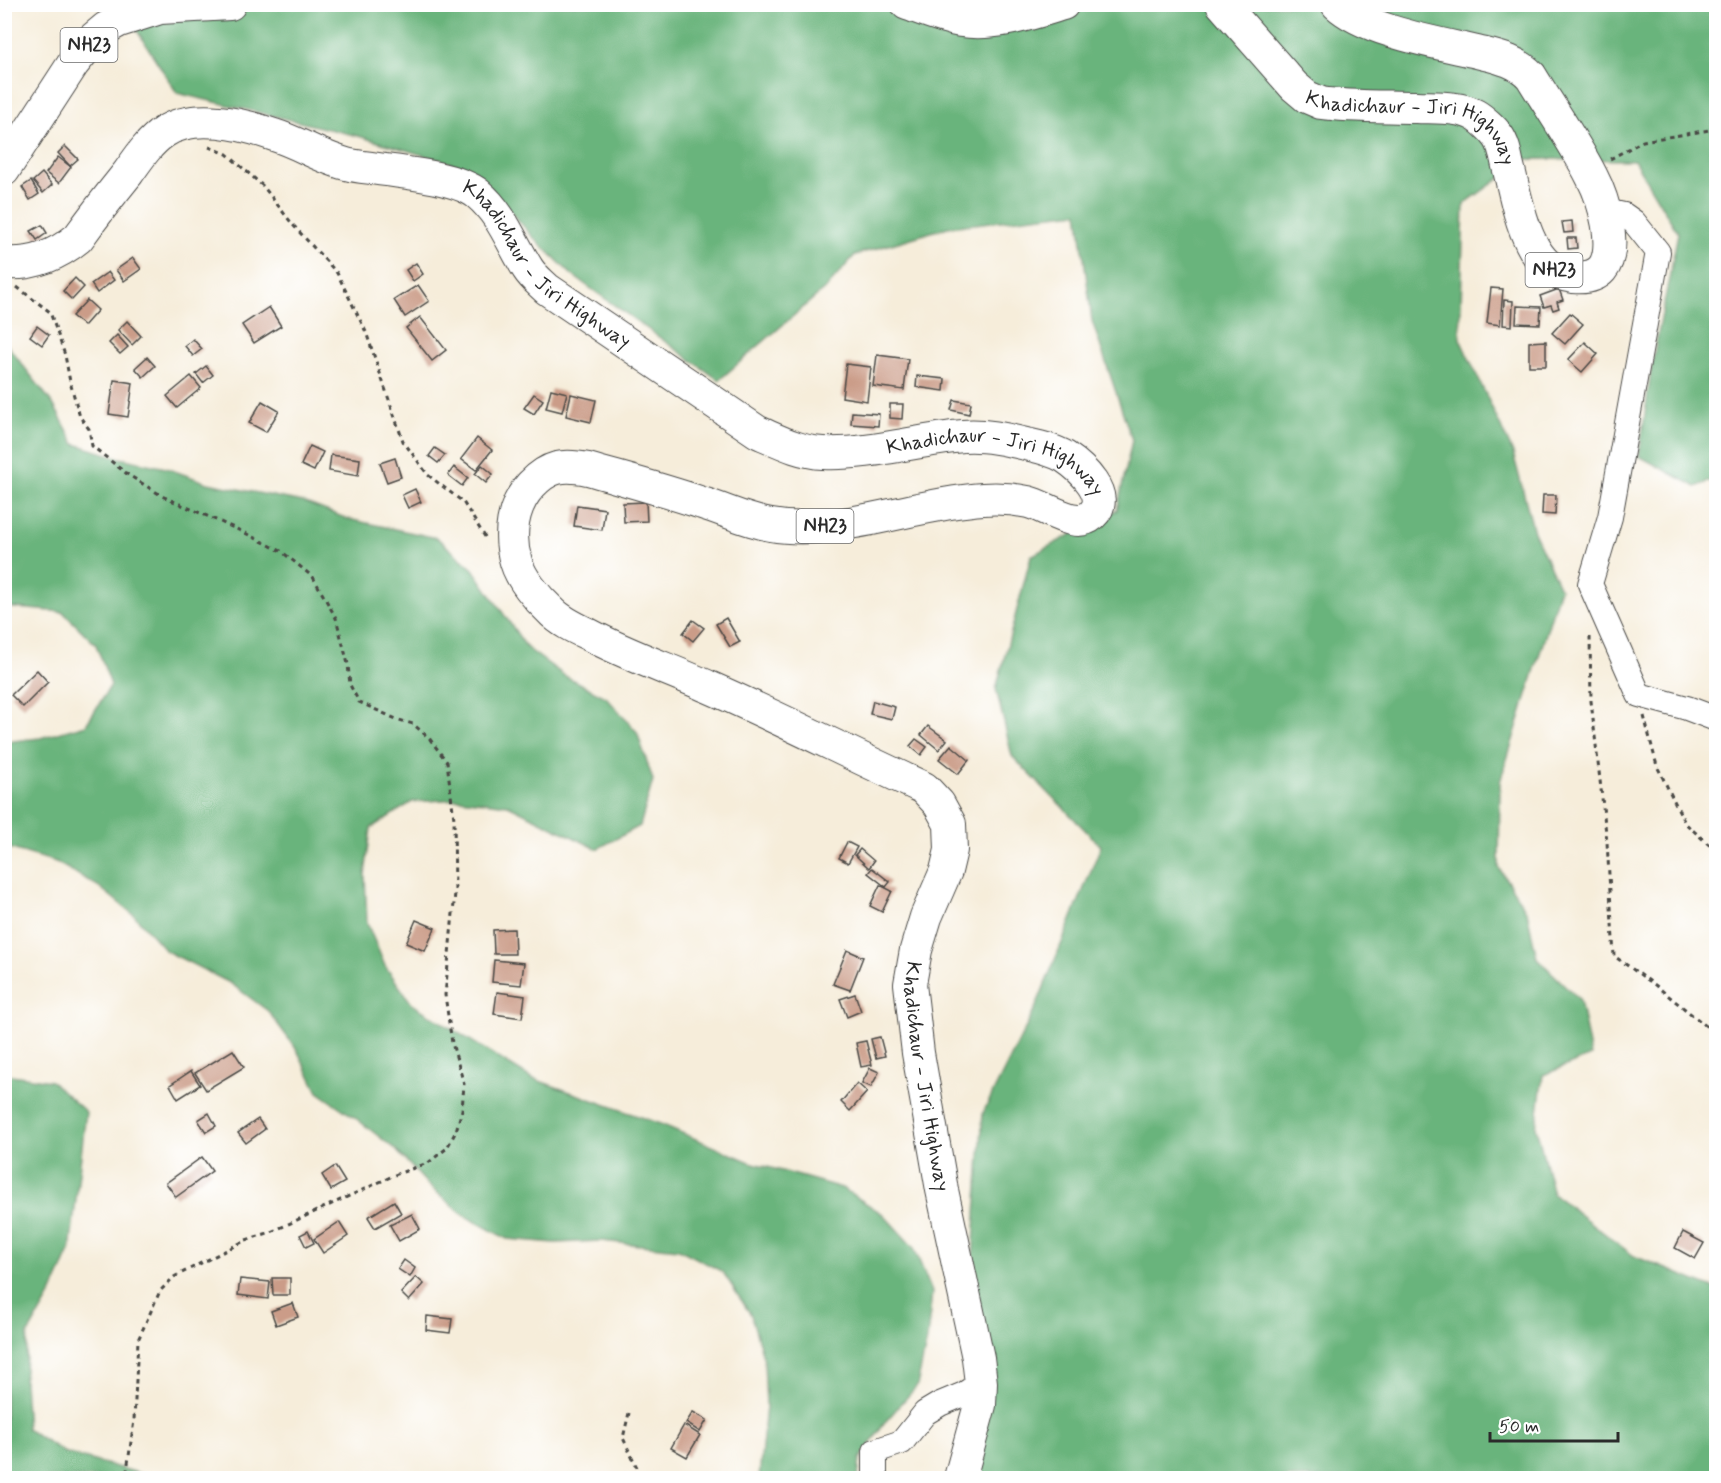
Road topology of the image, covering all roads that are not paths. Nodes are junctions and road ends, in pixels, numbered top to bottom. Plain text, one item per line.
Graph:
1 (230, 4) edge
2 (907, 4) edge
3 (1063, 4) edge
4 (1222, 4) edge
5 (1337, 4) edge
6 (4, 170) edge
7 (1605, 211) junction
8 (10, 275) edge
9 (1716, 719) edge
10 (981, 1383) junction
11 (875, 1479) edge
12 (960, 1479) edge

1 - 6 main road, NH23
2 - 3 main road
4 - 7 main road, Khadichaur - Jiri Highway / NH23
5 - 7 main road, Khadichaur - Jiri Highway / NH23
7 - 9 street
8 - 10 main road, Khadichaur - Jiri Highway / NH23
10 - 11 street
10 - 12 main road, Khadichaur - Jiri Highway / NH23

